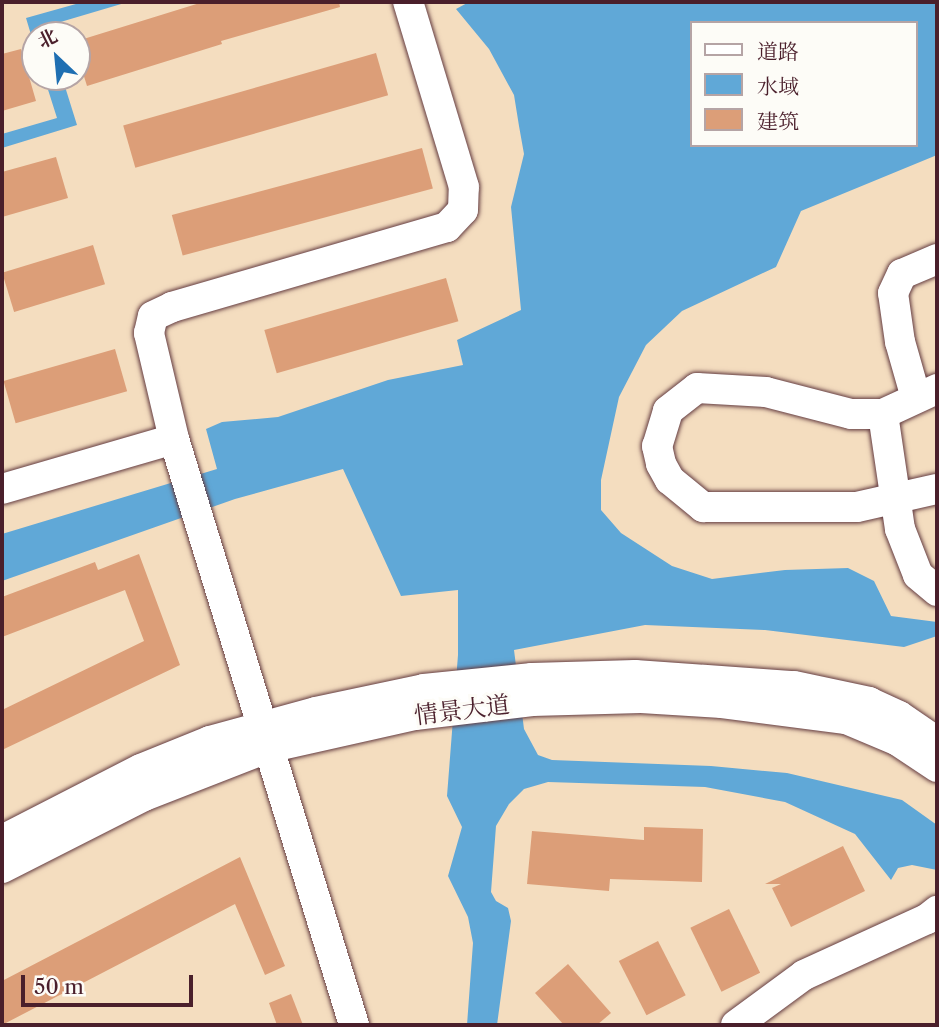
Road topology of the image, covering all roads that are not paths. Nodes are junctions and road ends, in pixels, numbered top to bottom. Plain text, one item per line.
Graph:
1 (408, 2) edge
2 (937, 259) edge
3 (927, 394) edge
4 (883, 414) junction
5 (178, 450) junction
6 (2, 489) edge
7 (937, 489) edge
8 (898, 498) junction
9 (937, 591) edge
10 (532, 690) junction
11 (265, 737) junction
12 (937, 742) edge
13 (937, 766) edge
14 (2, 840) edge
15 (2, 867) edge
16 (937, 911) edge
17 (354, 1025) edge
18 (736, 1025) edge

1 - 5 street
2 - 3 street
3 - 4 street
4 - 8 street
4 - 8 street
5 - 6 street
5 - 11 street
7 - 8 street
8 - 9 street
10 - 11 street, 情景大道
10 - 12 street, 情景大道
10 - 13 street, 情景大道
11 - 14 street, 情景大道
11 - 15 street, 情景大道
11 - 17 street
16 - 18 street

